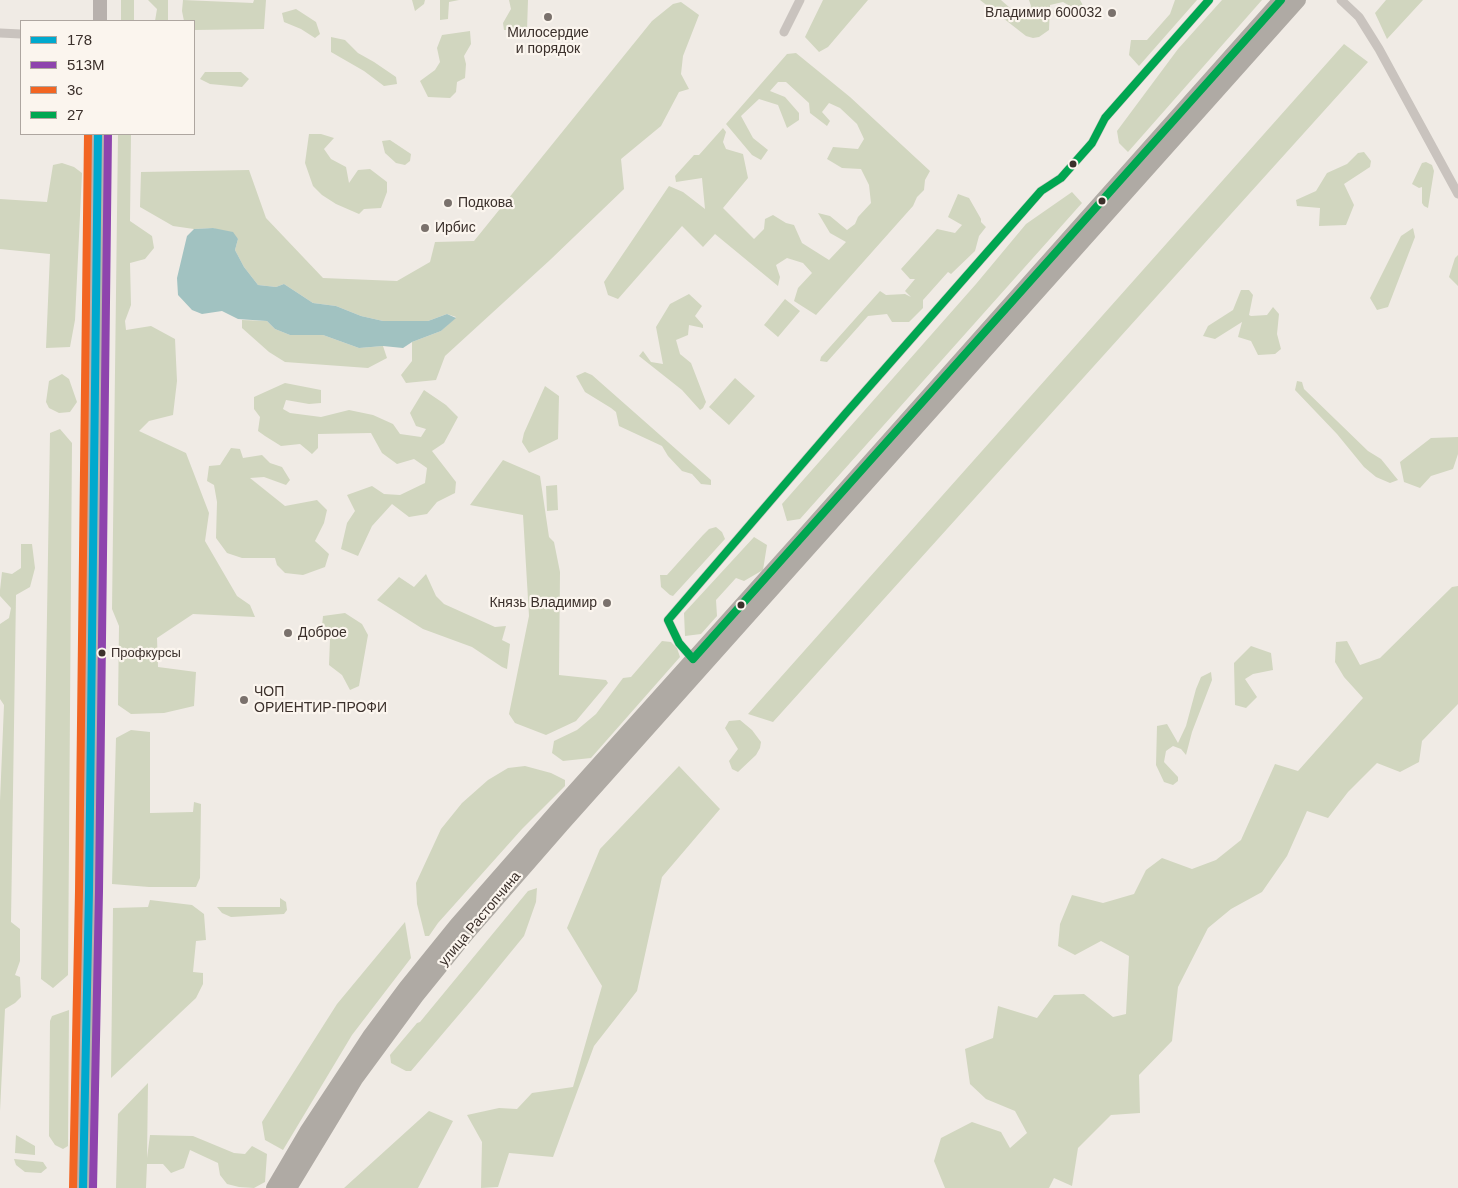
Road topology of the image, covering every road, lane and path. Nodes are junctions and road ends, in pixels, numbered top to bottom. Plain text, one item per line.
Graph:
1 (100, 0) edge
2 (800, 0) edge
3 (1209, 0) edge
4 (1281, 0) edge
5 (1298, 0) edge
6 (1341, 0) edge
7 (100, 20) edge
8 (784, 32) dead end
9 (0, 34) edge
10 (20, 34) edge
11 (98, 135) edge
12 (1458, 194) edge
13 (693, 659) junction
14 (83, 1188) edge
15 (274, 1188) edge
16 (289, 1188) edge

1 - 7 main road
2 - 8 street
3 - 13 street
4 - 13 highway, улица Растопчина
5 - 16 highway, улица Растопчина
6 - 12 street
9 - 10 street
11 - 14 main road
13 - 15 highway, улица Растопчина

